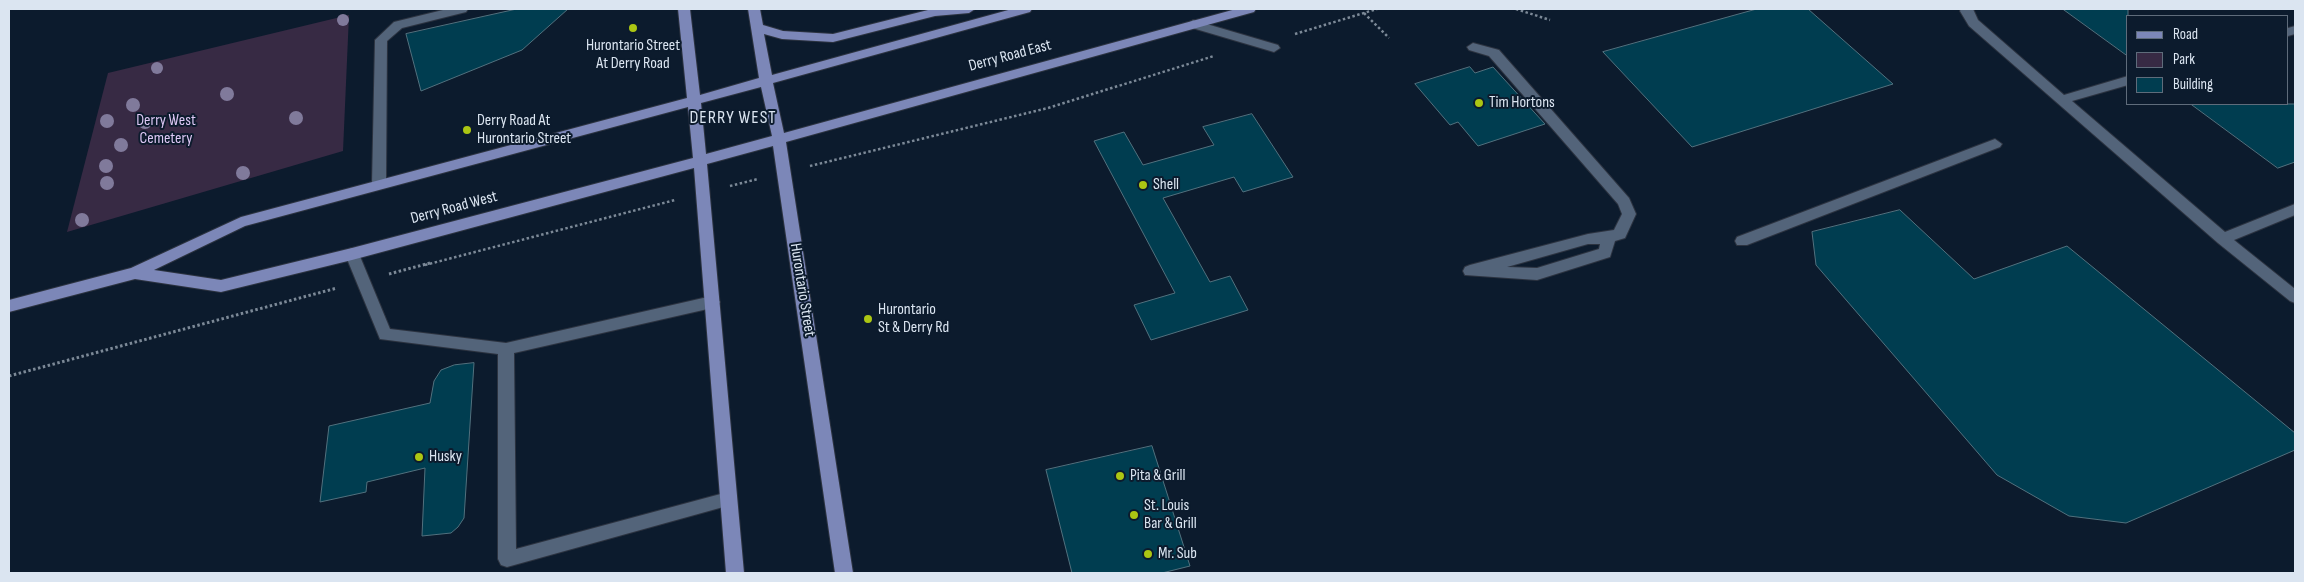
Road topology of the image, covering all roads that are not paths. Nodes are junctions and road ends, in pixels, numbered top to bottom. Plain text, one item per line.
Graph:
1 (462, 9) edge
2 (684, 9) edge
3 (754, 9) edge
4 (969, 9) edge
5 (1026, 9) edge
6 (1250, 9) edge
7 (1967, 9) edge
8 (1192, 24) junction
9 (756, 27) junction
10 (1472, 47) dead end
11 (1274, 48) dead end
12 (766, 80) junction
13 (2126, 81) edge
14 (2062, 100) junction
15 (693, 101) junction
16 (779, 139) junction
17 (1995, 144) dead end
18 (700, 161) junction
19 (379, 184) junction
20 (2295, 209) edge
21 (1609, 238) junction
22 (2223, 239) junction
23 (1742, 242) dead end
24 (352, 254) junction
25 (135, 273) junction
26 (2295, 297) edge
27 (712, 302) junction
28 (9, 306) edge
29 (506, 348) junction
30 (728, 499) junction
31 (735, 573) edge
32 (844, 573) edge

1 - 19 lane
2 - 15 main road
3 - 9 main road, Hurontario Street
4 - 9 main road
5 - 12 main road
6 - 8 main road, Derry Road East
7 - 14 lane
8 - 11 lane
8 - 16 main road, Derry Road East
9 - 12 main road, Hurontario Street
10 - 21 lane
12 - 15 main road
12 - 16 main road, Hurontario Street
13 - 14 lane
14 - 22 lane
15 - 18 main road
15 - 19 main road, Derry Road West
16 - 18 main road, Derry Road West
16 - 32 main road, Hurontario Street
17 - 23 lane
18 - 24 main road, Derry Road West
18 - 27 main road
19 - 25 main road, Derry Road West
20 - 22 lane
21 - 21 lane
22 - 26 lane
24 - 25 main road, Derry Road West
24 - 29 lane
25 - 28 main road, Derry Road West
27 - 29 lane
27 - 30 main road
29 - 30 lane
30 - 31 main road

